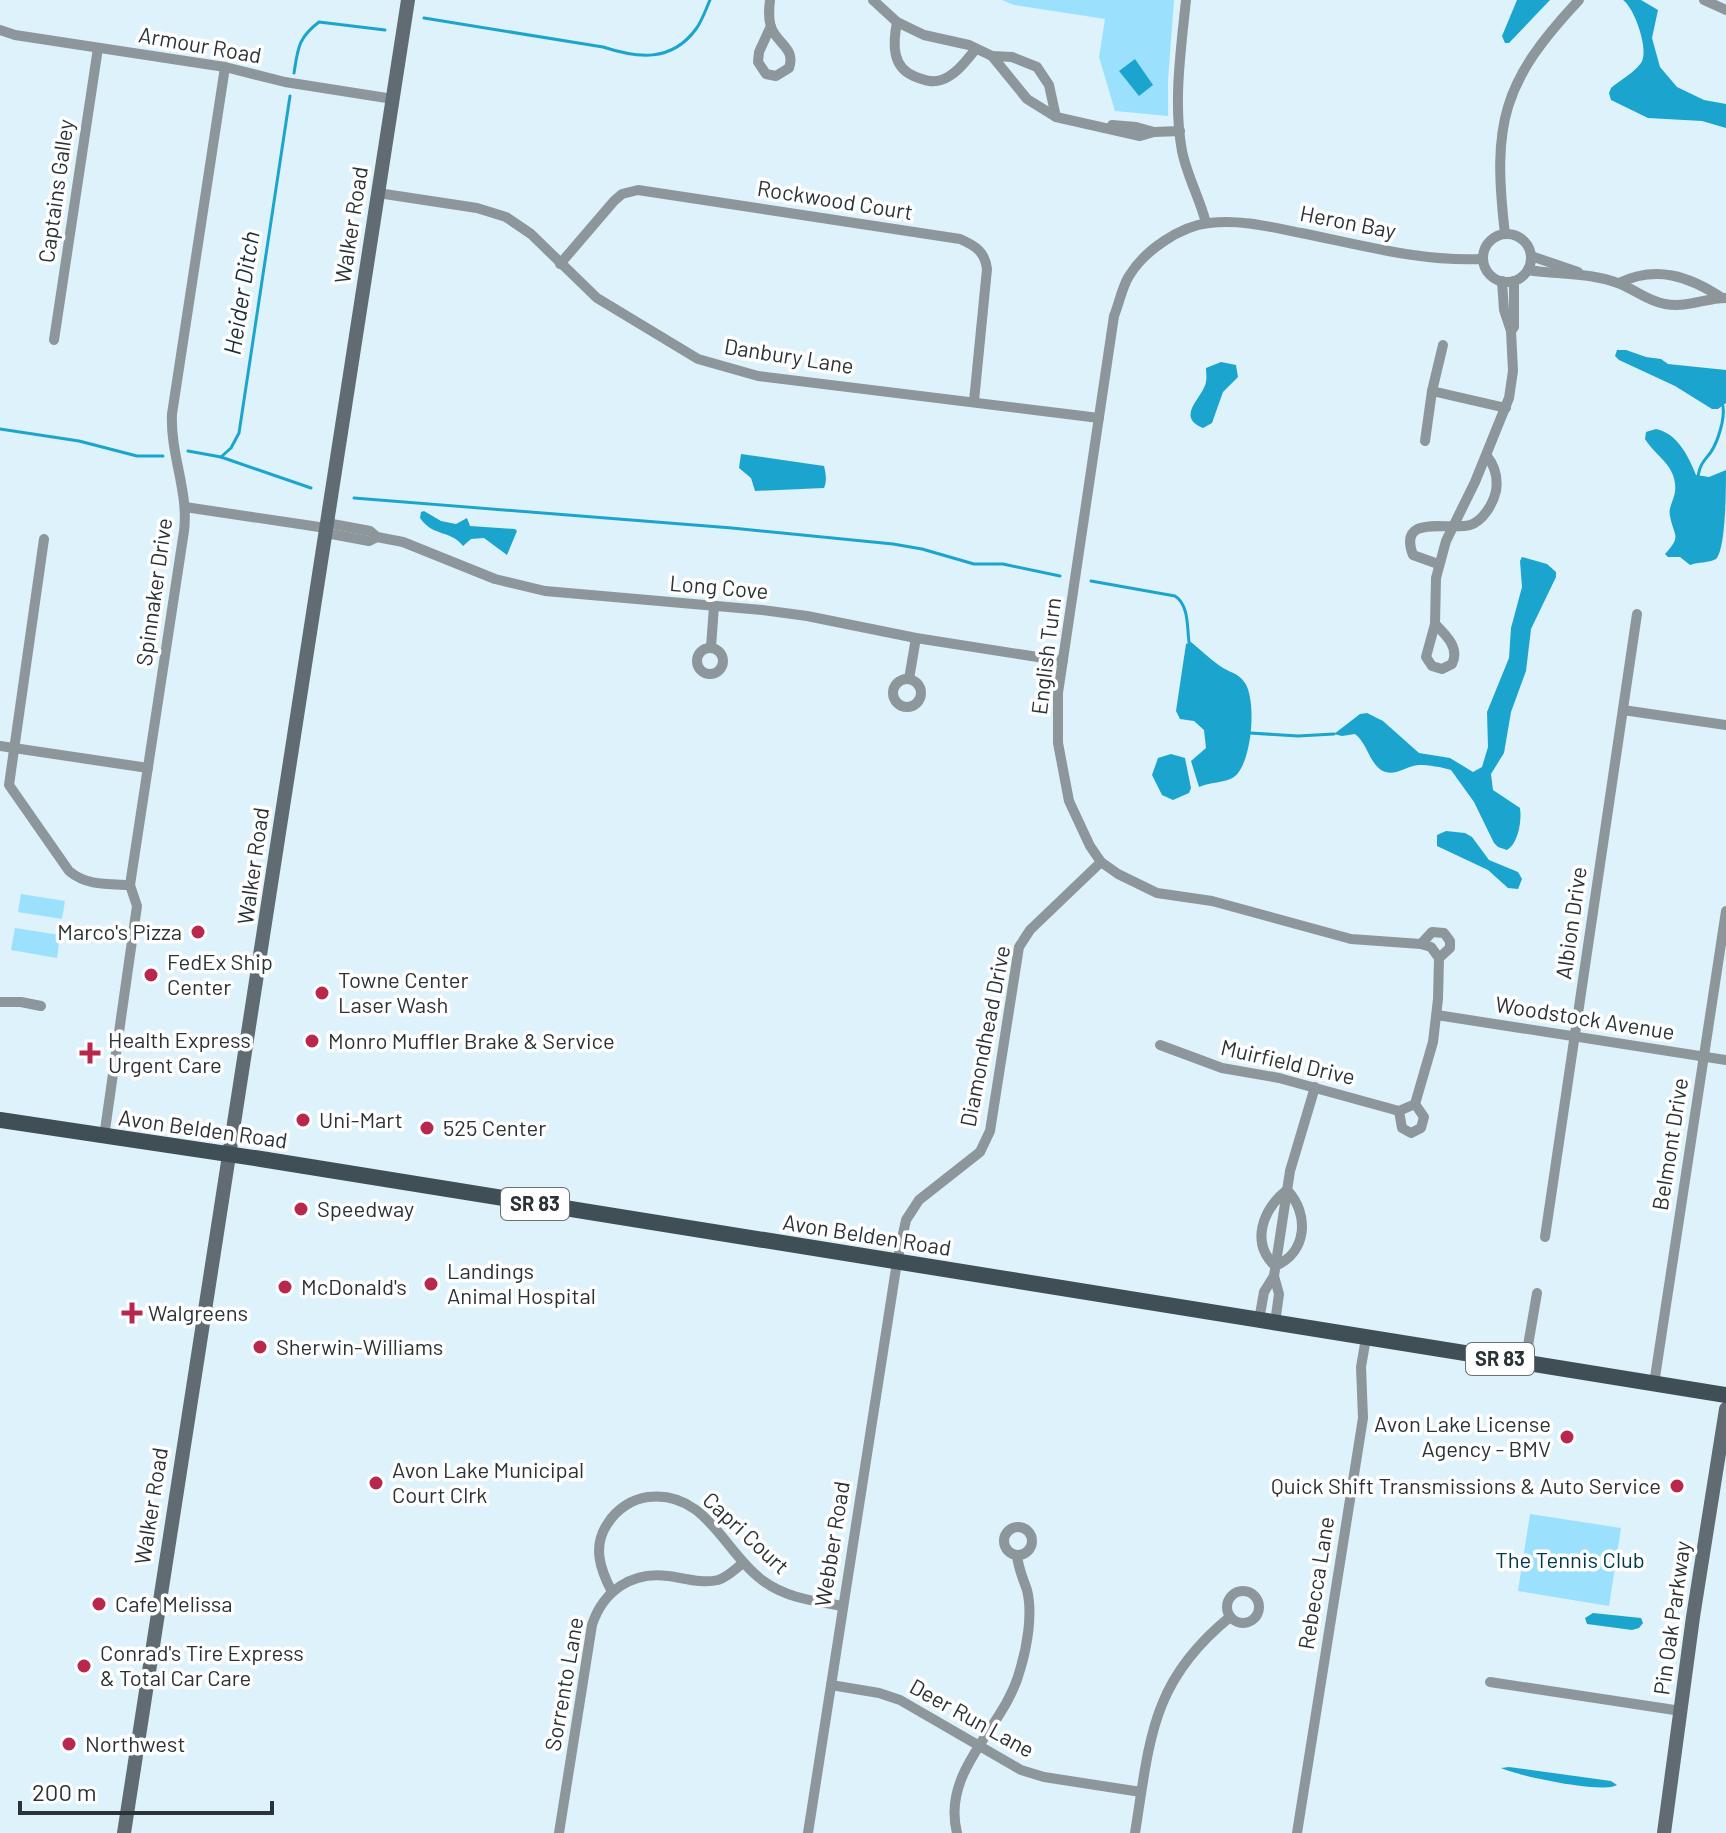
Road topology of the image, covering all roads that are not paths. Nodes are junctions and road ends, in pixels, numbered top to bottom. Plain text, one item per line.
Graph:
1 (770, 0) edge
2 (873, 0) edge
3 (1186, 0) edge
4 (1579, 0) edge
5 (1704, 0) edge
6 (407, 5) edge
7 (1726, 10) edge
8 (897, 22) junction
9 (771, 26) junction
10 (0, 30) edge
11 (98, 48) junction
12 (975, 50) junction
13 (992, 56) junction
14 (225, 67) junction
15 (393, 99) junction
16 (1056, 117) junction
17 (1180, 131) junction
18 (378, 193) junction
19 (1206, 223) junction
20 (1505, 234) junction
21 (1531, 256) junction
22 (1483, 259) junction
23 (560, 264) junction
24 (1556, 269) junction
25 (1528, 270) junction
26 (1502, 281) junction
27 (1514, 281) junction
28 (1619, 283) junction
29 (1724, 298) edge
30 (1508, 310) junction
31 (54, 340) dead end
32 (1443, 345) dead end
33 (1432, 391) junction
34 (974, 401) junction
35 (1506, 408) junction
36 (1099, 418) junction
37 (1425, 441) dead end
38 (1487, 456) junction
39 (185, 507) junction
40 (1452, 526) junction
41 (326, 528) junction
42 (44, 539) dead end
43 (1438, 564) junction
44 (714, 606) junction
45 (1637, 614) dead end
46 (1435, 624) dead end
47 (916, 638) junction
48 (711, 647) dead end
49 (1063, 661) junction
50 (909, 679) dead end
51 (1623, 710) junction
52 (1726, 725) edge
53 (0, 746) edge
54 (12, 747) junction
55 (148, 768) junction
56 (1101, 862) junction
57 (130, 885) junction
58 (1726, 911) edge
59 (1421, 944) junction
60 (1439, 958) junction
61 (0, 1002) edge
62 (41, 1006) dead end
63 (1437, 1015) junction
64 (1575, 1037) junction
65 (1160, 1045) dead end
66 (1704, 1057) junction
67 (1726, 1060) edge
68 (1315, 1087) junction
69 (0, 1120) edge
70 (104, 1137) junction
71 (231, 1156) junction
72 (1287, 1190) junction
73 (1545, 1237) dead end
74 (897, 1262) junction
75 (1274, 1271) junction
76 (1537, 1293) dead end
77 (1267, 1322) junction
78 (1366, 1338) junction
79 (1525, 1363) junction
80 (1654, 1384) junction
81 (1726, 1395) edge
82 (1726, 1409) edge
83 (1017, 1555) dead end
84 (743, 1563) junction
85 (612, 1592) junction
86 (843, 1606) junction
87 (1230, 1617) dead end
88 (1490, 1682) dead end
89 (831, 1685) junction
90 (1681, 1711) junction
91 (979, 1746) junction
92 (1141, 1792) junction
93 (124, 1833) edge
94 (559, 1833) edge
95 (808, 1833) edge
96 (957, 1833) edge
97 (1135, 1833) edge
98 (1297, 1833) edge
99 (1664, 1833) edge

1 - 9 street
2 - 8 street
3 - 17 street
4 - 20 street
5 - 7 street
6 - 15 street, Walker Road
8 - 12 street
8 - 12 street
9 - 9 street
10 - 11 street, Armour Road
11 - 14 street, Armour Road
11 - 31 street, Captains Galley
12 - 13 street
13 - 16 street
13 - 16 street
14 - 15 street, Armour Road
14 - 39 street, Spinnaker Drive
15 - 18 street, Walker Road
16 - 17 street
17 - 19 street
18 - 23 street, Danbury Lane
18 - 41 street, Walker Road
19 - 22 street, Heron Bay
19 - 36 street, English Turn
20 - 21 street
20 - 22 street
21 - 24 street
21 - 25 street
22 - 26 street
23 - 34 street, Danbury Lane
23 - 34 street, Rockwood Court
24 - 25 street
24 - 28 street
25 - 27 street
26 - 27 street
26 - 30 street
27 - 30 street
28 - 29 street
28 - 29 street
30 - 35 street
32 - 33 street
33 - 35 street
33 - 37 street
34 - 36 street, Danbury Lane
35 - 38 street
36 - 49 street, English Turn
38 - 40 street
38 - 40 street
39 - 41 street, Long Cove
39 - 55 street, Spinnaker Drive
40 - 43 street
40 - 43 street
41 - 44 street, Long Cove
41 - 71 street, Walker Road
42 - 54 street
43 - 46 street
44 - 47 street, Long Cove
44 - 48 street
45 - 51 street, Albion Drive
47 - 49 street, Long Cove
47 - 50 street
49 - 56 street, English Turn
51 - 52 street
51 - 64 street, Albion Drive
53 - 54 street
54 - 55 street
54 - 57 street
55 - 57 street, Spinnaker Drive
56 - 59 street, English Turn
56 - 74 street, Diamondhead Drive
57 - 70 street, Spinnaker Drive
58 - 66 street, Belmont Drive
59 - 60 street
59 - 60 street, English Turn
60 - 63 street
61 - 62 street
63 - 64 street, Woodstock Avenue
63 - 68 street, Muirfield Drive
64 - 66 street, Woodstock Avenue
64 - 73 street, Albion Drive
65 - 68 street, Muirfield Drive
66 - 67 street, Woodstock Avenue
66 - 80 street, Belmont Drive
68 - 72 street
69 - 70 main road, Avon Belden Road / SR 83
70 - 71 main road, Avon Belden Road / SR 83
71 - 74 main road, Avon Belden Road / SR 83
71 - 93 street, Walker Road
72 - 75 street
72 - 75 street
72 - 75 street
74 - 77 main road, Avon Belden Road / SR 83
74 - 86 street, Webber Road
75 - 77 street
76 - 79 street
77 - 78 main road, Avon Belden Road / SR 83
78 - 79 main road, Avon Belden Road / SR 83
78 - 98 street, Rebecca Lane
79 - 80 main road, Avon Belden Road / SR 83
80 - 81 main road, Avon Belden Road / SR 83
82 - 90 street, Pin Oak Parkway
83 - 91 street
84 - 85 street
84 - 85 street, Capri Court
84 - 86 street, Capri Court
85 - 94 street, Sorrento Lane
86 - 89 street, Webber Road
87 - 92 street
88 - 90 street
89 - 91 street, Deer Run Lane
89 - 95 street, Webber Road
90 - 99 street, Pin Oak Parkway
91 - 92 street, Deer Run Lane
91 - 96 street
92 - 97 street

